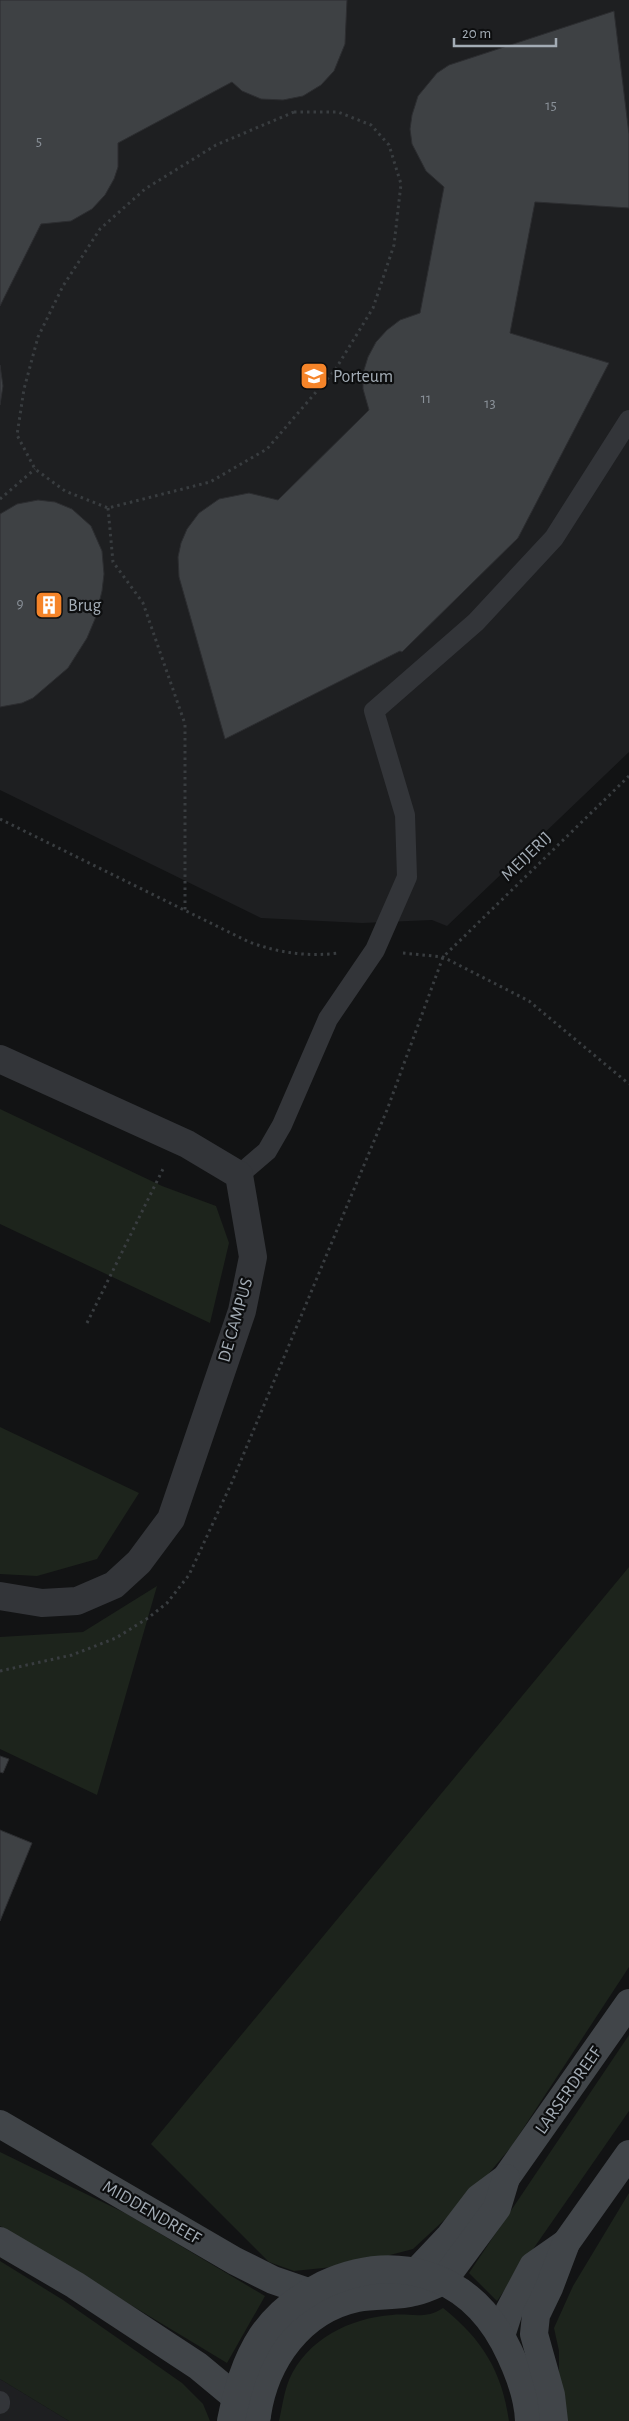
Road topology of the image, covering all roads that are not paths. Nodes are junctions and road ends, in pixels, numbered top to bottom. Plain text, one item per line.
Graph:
1 (629, 420) edge
2 (0, 1059) edge
3 (239, 1175) junction
4 (0, 1596) edge
5 (629, 2003) edge
6 (0, 2124) edge
7 (629, 2154) edge
8 (506, 2178) junction
9 (0, 2240) edge
10 (566, 2243) junction
11 (416, 2272) junction
12 (443, 2281) junction
13 (308, 2292) junction
14 (501, 2336) junction
15 (245, 2414) edge
16 (529, 2421) edge
17 (554, 2421) edge

1 - 3 lane
2 - 3 street
3 - 4 street, DE CAMPUS
5 - 8 main road, LARSERDREEF
6 - 13 main road, MIDDENDREEF
7 - 10 main road
8 - 11 main road, LARSERDREEF
8 - 12 main road, LARSERDREEF
9 - 15 main road
10 - 14 main road
10 - 17 main road
11 - 12 main road
11 - 13 main road
12 - 14 main road
12 - 15 main road
13 - 15 main road
14 - 16 main road

